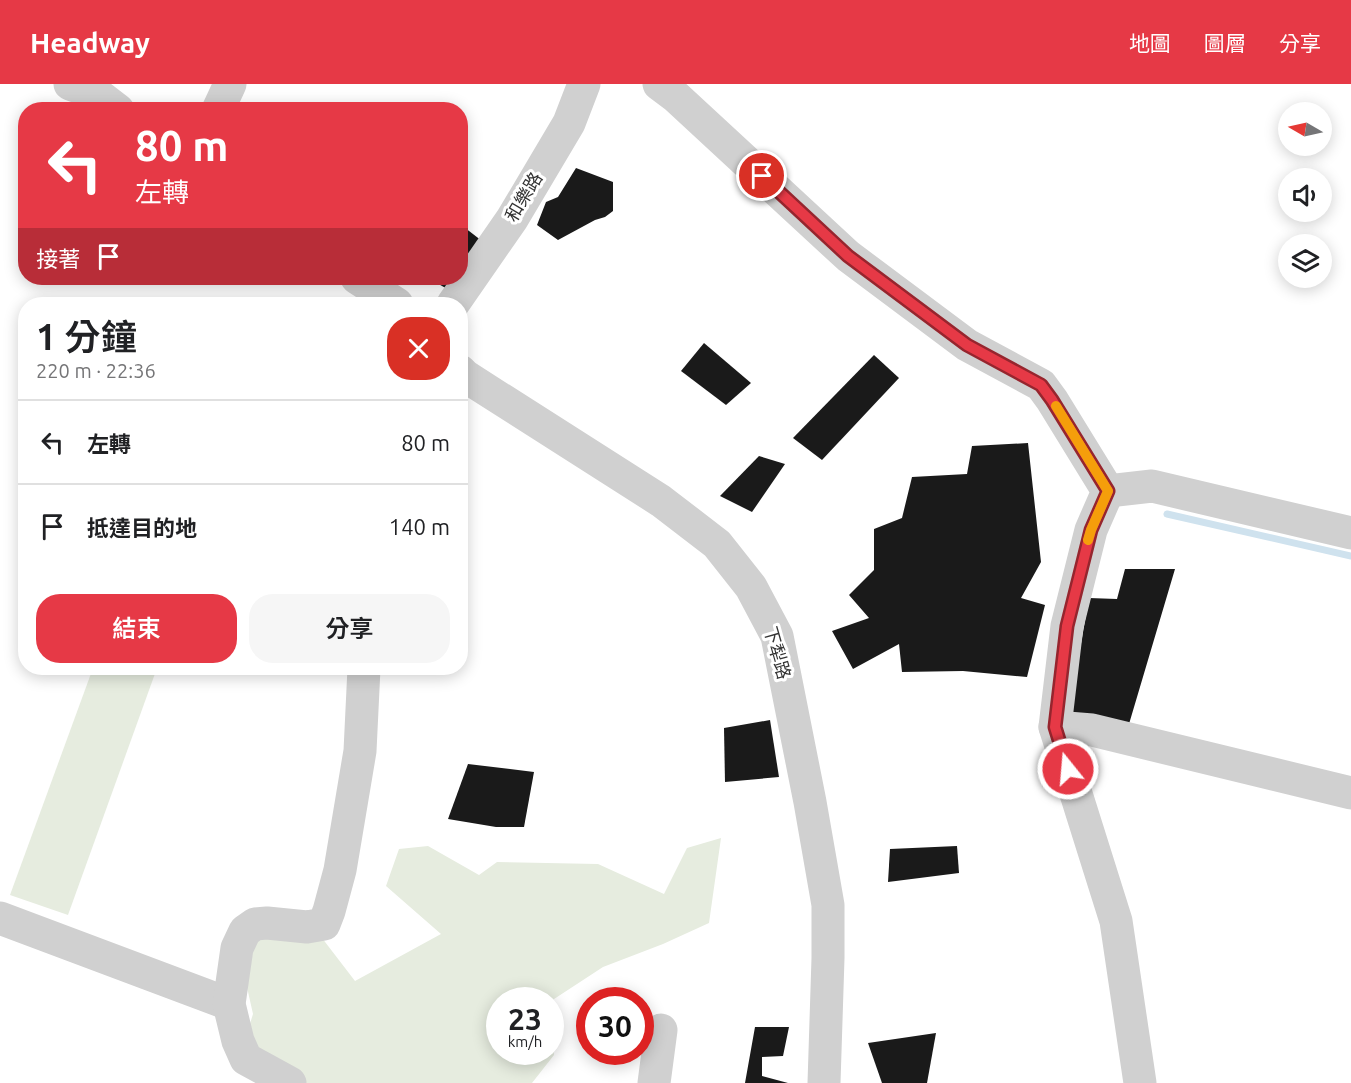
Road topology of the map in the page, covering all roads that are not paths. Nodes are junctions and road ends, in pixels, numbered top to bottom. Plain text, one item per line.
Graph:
1 (70, 84) edge
2 (230, 84) edge
3 (584, 84) edge
4 (659, 84) edge
5 (108, 102) edge
6 (222, 102) edge
7 (468, 282) edge
8 (368, 285) edge
9 (386, 297) edge
10 (468, 383) edge
11 (1108, 491) junction
12 (1351, 533) edge
13 (364, 675) edge
14 (1055, 727) junction
15 (1351, 793) edge
16 (0, 918) edge
17 (229, 1004) junction
18 (660, 1029) dead end
19 (290, 1083) edge
20 (654, 1083) edge
21 (824, 1083) edge
22 (1140, 1083) edge

1 - 5 street
2 - 6 street
3 - 7 street, 和樂路
4 - 11 street
8 - 9 street
10 - 21 street, 下犁路
11 - 12 street
11 - 14 street
13 - 17 street
14 - 15 street
14 - 22 street
16 - 17 street
17 - 19 street
18 - 20 street

